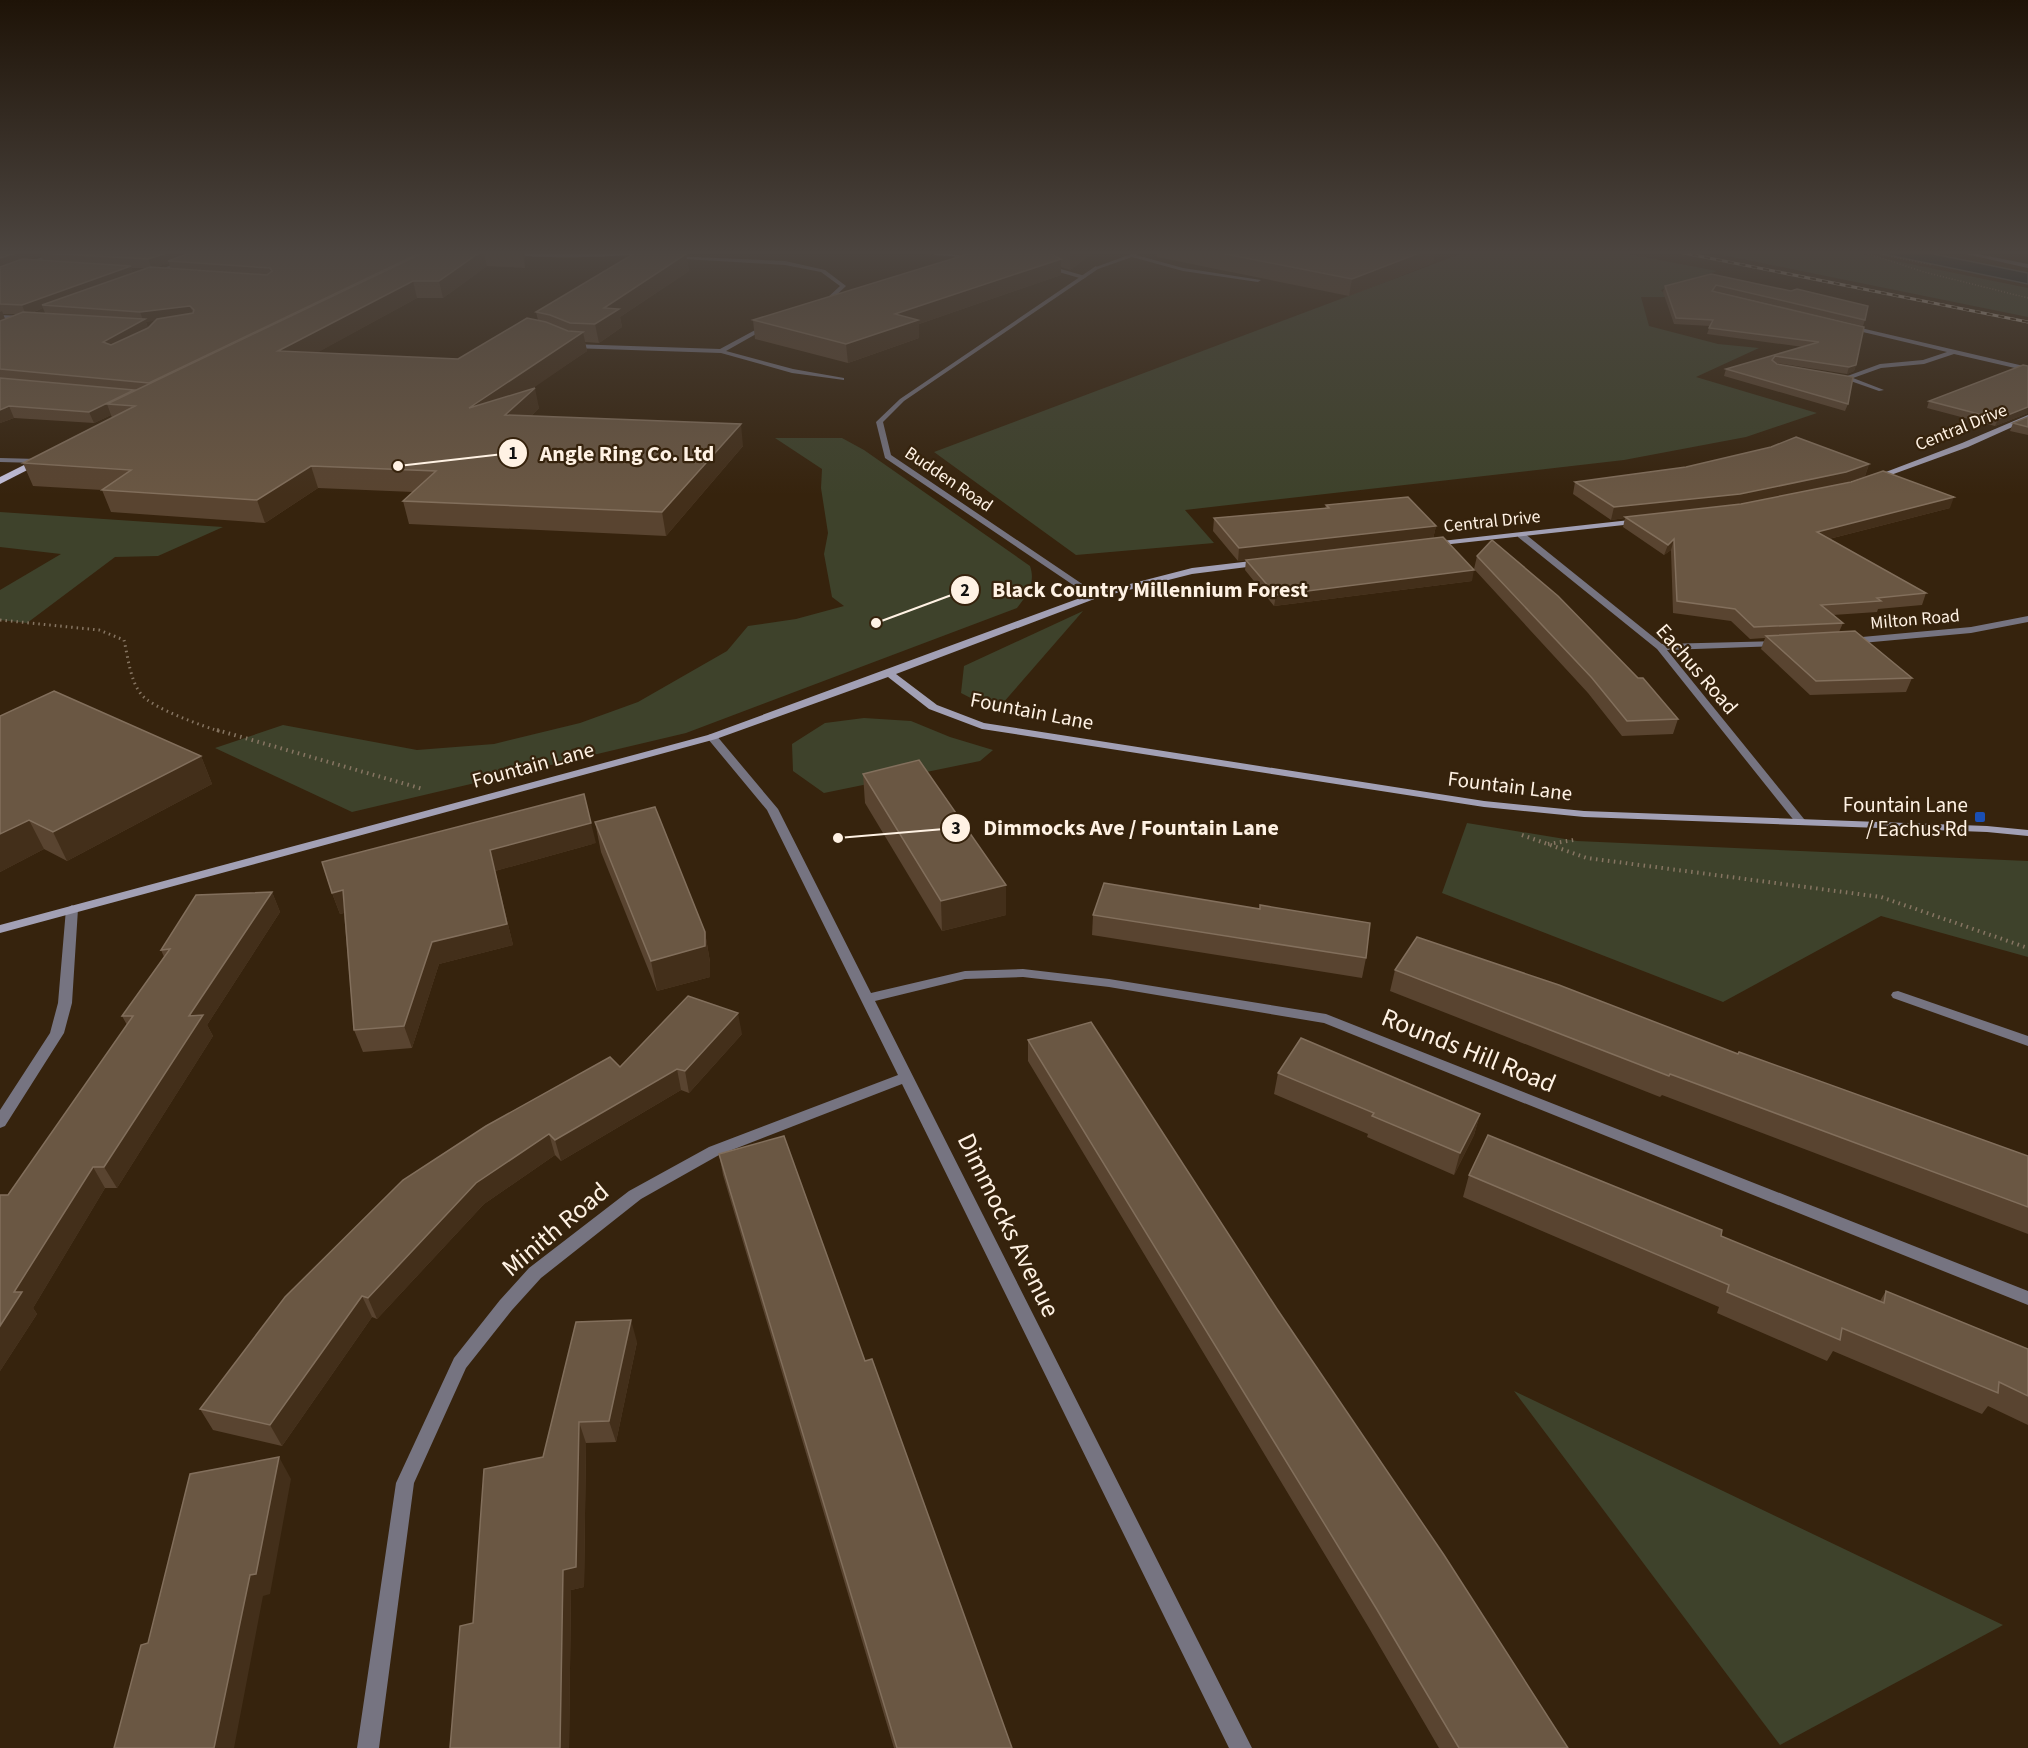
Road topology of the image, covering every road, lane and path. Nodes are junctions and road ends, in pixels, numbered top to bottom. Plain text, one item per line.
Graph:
1 (757, 332) edge
2 (1003, 332) edge
3 (1868, 332) edge
4 (565, 343) edge
5 (721, 351) junction
6 (1954, 352) junction
7 (2028, 369) edge
8 (1837, 377) edge
9 (1848, 378) junction
10 (842, 379) dead end
11 (1881, 390) dead end
12 (2028, 417) edge
13 (48, 456) edge
14 (0, 460) edge
15 (38, 461) junction
16 (0, 481) edge
17 (1863, 482) edge
18 (1654, 520) edge
19 (1521, 535) junction
20 (1428, 545) edge
21 (1267, 562) edge
22 (1094, 596) junction
23 (2028, 619) edge
24 (0, 620) edge
25 (1839, 641) edge
26 (1791, 643) edge
27 (1660, 647) junction
28 (889, 673) junction
29 (712, 737) junction
30 (469, 802) junction
31 (1800, 821) junction
32 (1518, 833) dead end
33 (2028, 833) edge
34 (72, 909) junction
35 (0, 929) edge
36 (2028, 948) edge
37 (1898, 995) dead end
38 (866, 999) junction
39 (2028, 1041) edge
40 (907, 1077) junction
41 (0, 1122) edge
42 (2028, 1298) edge
43 (368, 1748) edge
44 (1241, 1748) edge

1 - 5 street
2 - 22 street, Budden Road
3 - 6 street
4 - 5 street
5 - 10 street
6 - 7 street
6 - 9 street
8 - 9 street
9 - 11 street
12 - 17 street, Central Drive
13 - 15 main road
14 - 15 street
15 - 16 main road
18 - 19 street, Central Drive
19 - 20 street, Central Drive
19 - 27 street, Eachus Road
21 - 22 street
22 - 28 street
23 - 25 street, Milton Road
24 - 30 path
26 - 27 street
27 - 31 street, Eachus Road
28 - 29 street, Fountain Lane
28 - 31 street, Fountain Lane
29 - 30 street, Fountain Lane
29 - 38 street, Dimmocks Avenue
30 - 34 street, Fountain Lane
31 - 33 street, Fountain Lane
32 - 36 path
34 - 35 street, Fountain Lane
34 - 41 street
37 - 39 street
38 - 40 street, Dimmocks Avenue
38 - 42 street, Rounds Hill Road
40 - 43 street, Minith Road
40 - 44 street, Dimmocks Avenue

